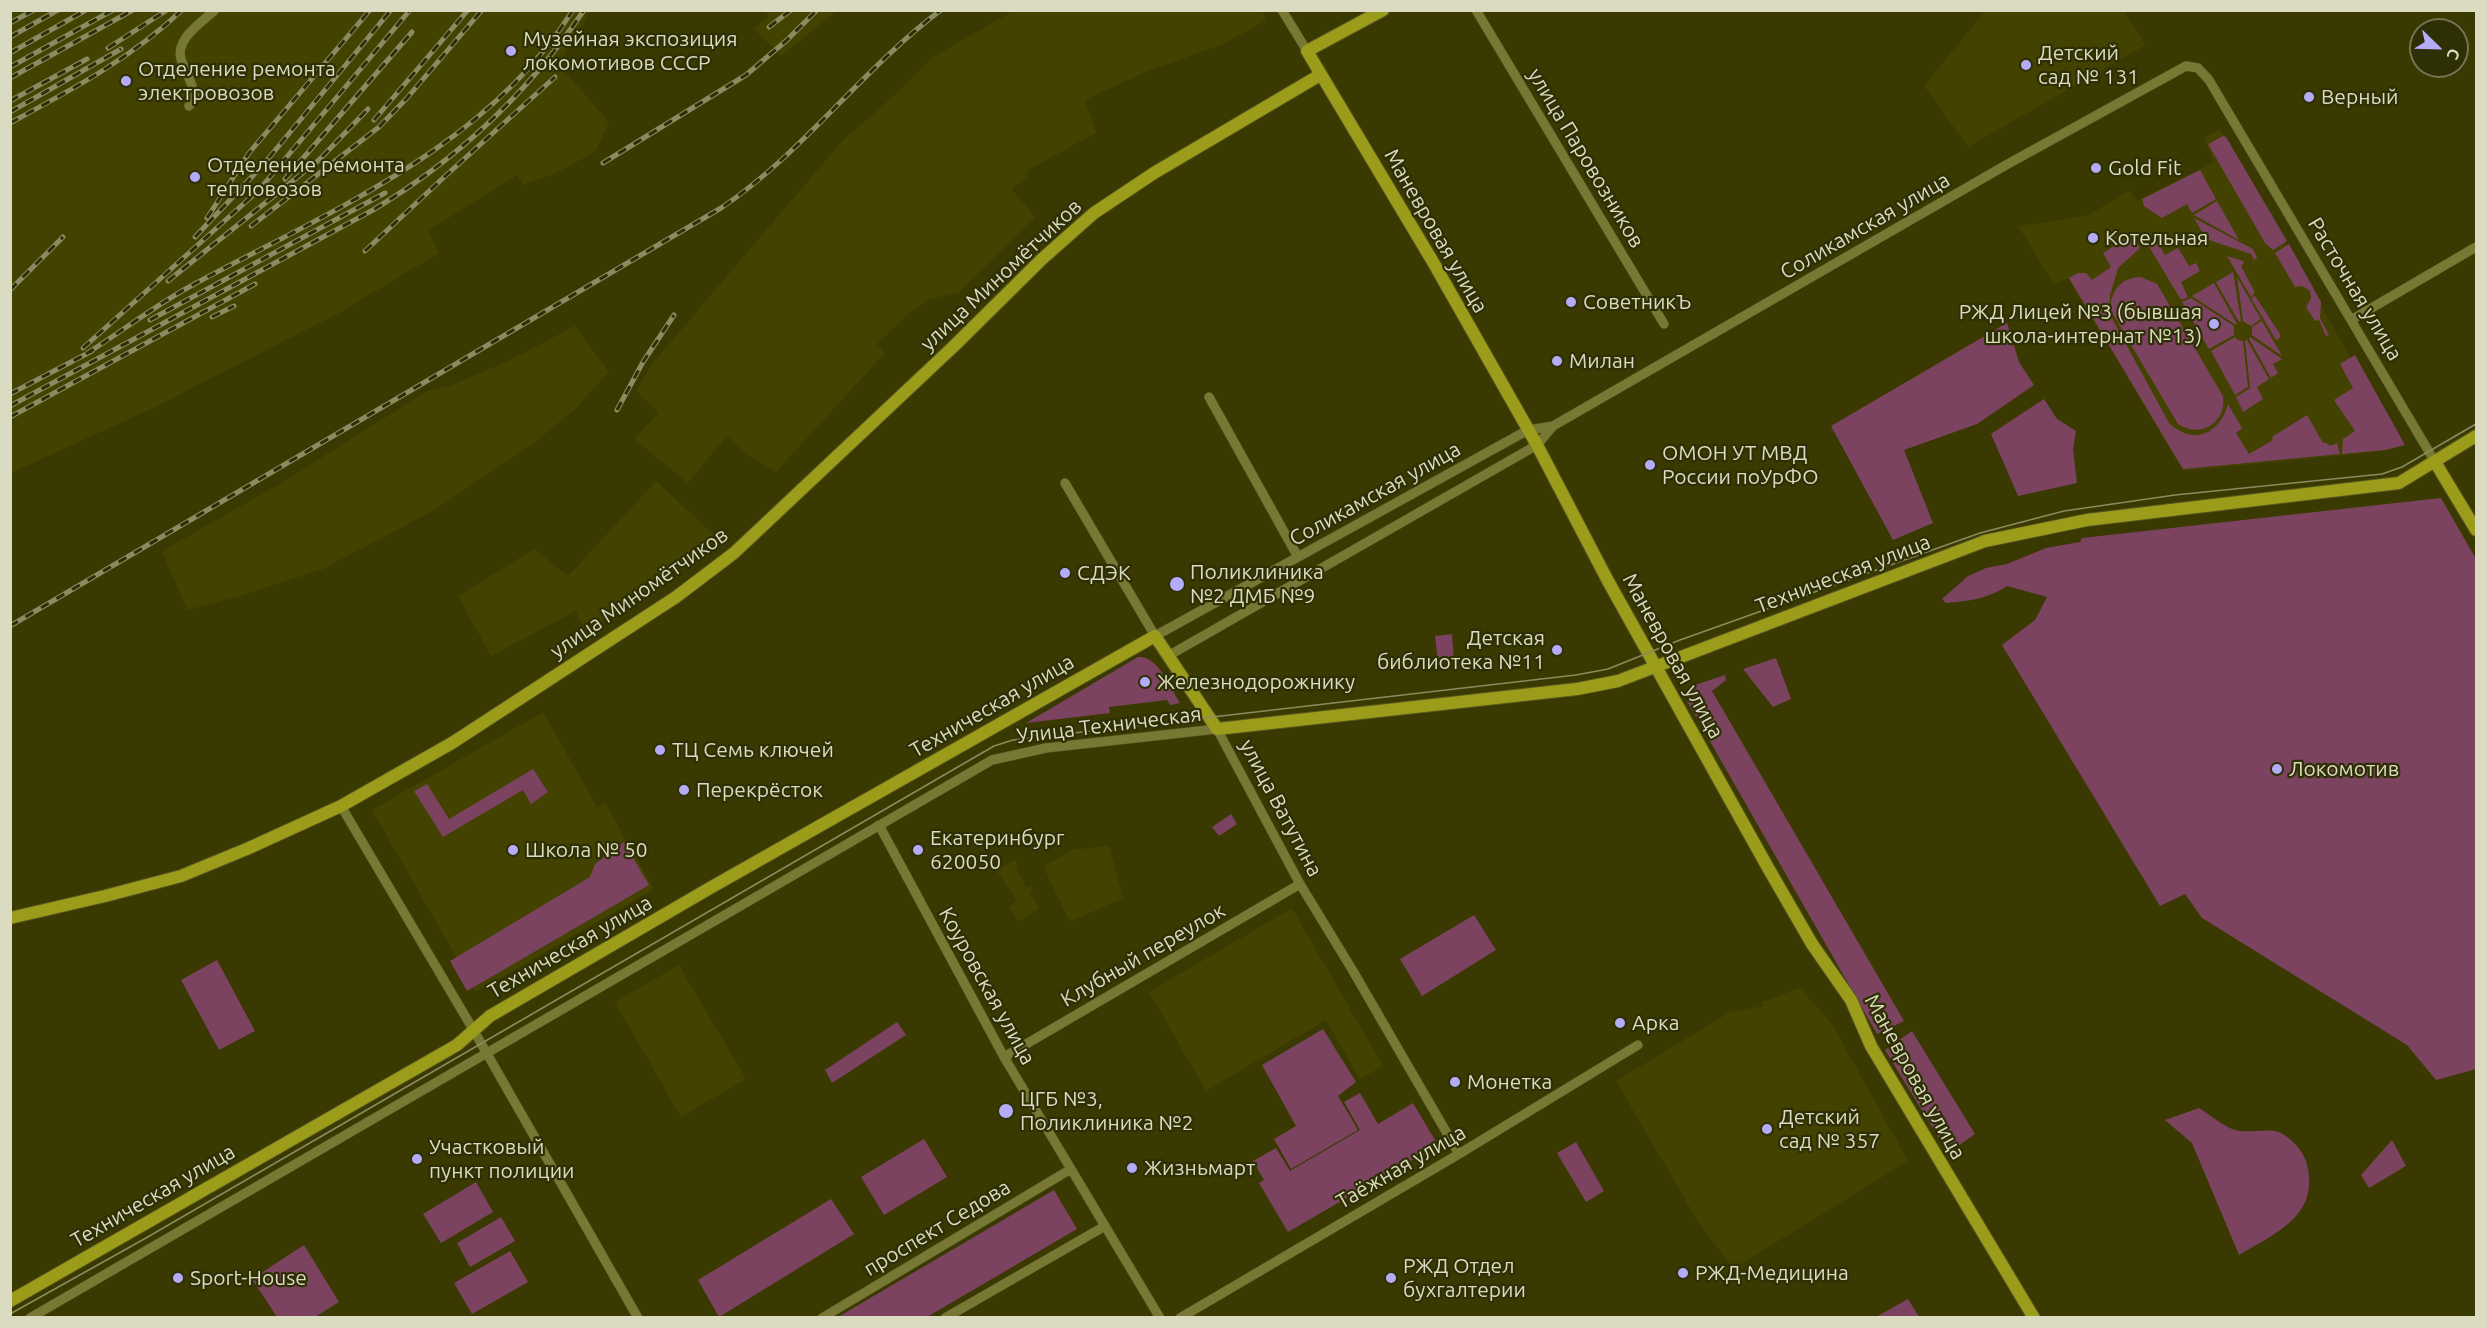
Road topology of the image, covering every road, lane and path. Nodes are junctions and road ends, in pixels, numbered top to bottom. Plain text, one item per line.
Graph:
1 (215, 10) edge
2 (1282, 10) edge
3 (1383, 10) edge
4 (1476, 10) edge
5 (1307, 51) junction
6 (2198, 68) joint
7 (1320, 75) junction
8 (189, 106) dead end
9 (2476, 247) edge
10 (2351, 320) junction
11 (1664, 324) dead end
12 (1209, 397) dead end
13 (1553, 426) junction
14 (1528, 430) junction
15 (2476, 436) edge
16 (1537, 445) junction
17 (2435, 462) junction
18 (1065, 483) dead end
19 (2476, 530) edge
20 (1298, 557) junction
21 (1155, 636) junction
22 (1168, 656) junction
23 (1655, 666) junction
24 (1217, 729) junction
25 (341, 806) junction
26 (879, 825) junction
27 (1300, 884) junction
28 (10, 918) edge
29 (474, 1031) junction
30 (1638, 1045) dead end
31 (486, 1053) junction
32 (1004, 1057) junction
33 (1458, 1154) junction
34 (1071, 1169) junction
35 (1105, 1226) junction
36 (10, 1301) edge
37 (30, 1317) edge
38 (638, 1317) edge
39 (822, 1317) edge
40 (945, 1317) edge
41 (1160, 1317) edge
42 (1180, 1317) edge
43 (2034, 1317) edge

1 - 8 street
2 - 5 street, Маневровая улица
3 - 5 street
4 - 11 street, улица Паровозников
5 - 7 street, Маневровая улица
6 - 10 street, Расточная улица
6 - 13 street, Соликамская улица
7 - 14 street, Маневровая улица
7 - 25 street, улица Миномётчиков
9 - 10 street
10 - 17 street, Расточная улица
12 - 20 street
13 - 14 street, Соликамская улица
13 - 16 street, Соликамская улица
14 - 16 street, Маневровая улица
14 - 20 street, Соликамская улица
15 - 17 street, Техническая улица
16 - 22 street, Соликамская улица
16 - 23 street, Маневровая улица
17 - 19 street, Расточная улица
17 - 23 street, Техническая улица
18 - 21 street, улица Ватутина
20 - 21 street, Соликамская улица
21 - 22 street, улица Ватутина
21 - 29 street, Техническая улица
22 - 24 street, улица Ватутина
23 - 24 street, Техническая улица
23 - 43 street, Маневровая улица
24 - 26 street, Улица Техническая
24 - 27 street, улица Ватутина
25 - 28 street, улица Миномётчиков
25 - 29 street
26 - 31 street, Улица Техническая
26 - 32 street, Коуровская улица
27 - 32 street, Клубный переулок
27 - 33 street, улица Ватутина
29 - 31 street
29 - 36 street, Техническая улица
30 - 33 street, Таёжная улица
31 - 37 street, Улица Техническая
31 - 38 street
32 - 34 street, Коуровская улица
33 - 42 street, Таёжная улица
34 - 35 street, Коуровская улица
34 - 39 street, проспект Седова
35 - 40 street
35 - 41 street, Коуровская улица

